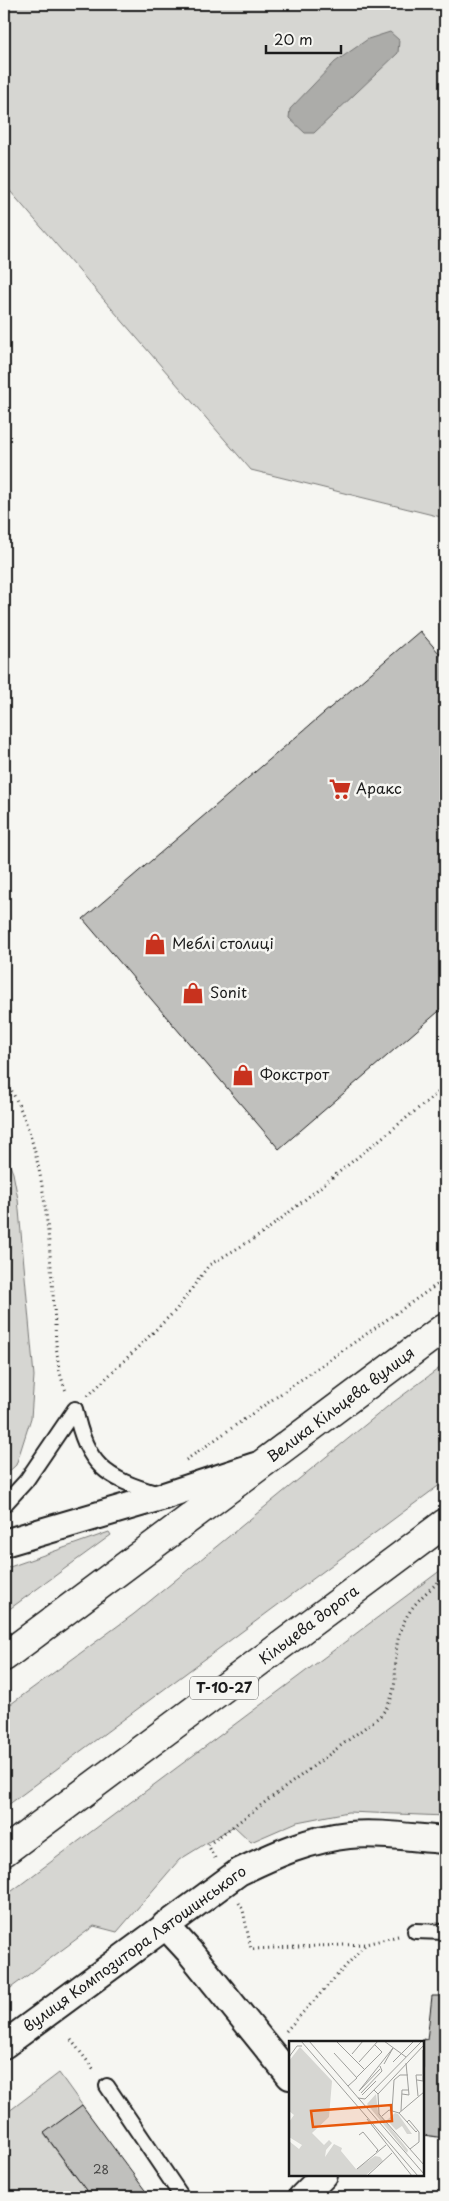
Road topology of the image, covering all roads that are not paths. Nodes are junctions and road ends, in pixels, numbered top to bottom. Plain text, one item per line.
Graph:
1 (445, 1327) edge
2 (260, 1464) junction
3 (164, 1496) junction
4 (4, 1505) edge
5 (445, 1523) edge
6 (4, 1543) edge
7 (4, 1657) edge
8 (445, 1840) edge
9 (4, 1852) edge
10 (165, 1925) junction
11 (415, 1931) road end
12 (445, 1932) edge
13 (4, 2045) edge
14 (289, 2075) edge
15 (107, 2086) road end
16 (323, 2176) edge
17 (182, 2197) edge
18 (302, 2197) edge

1 - 2 highway, Велика Кільцева вулиця
2 - 3 street
2 - 7 highway
3 - 4 lane
3 - 6 street
5 - 9 highway, Кільцева дорога / Т-10-27
8 - 10 street, вулиця Композитора Лятошинського
10 - 13 street, вулиця Композитора Лятошинського
10 - 14 street
11 - 12 lane
15 - 17 lane
16 - 18 street

